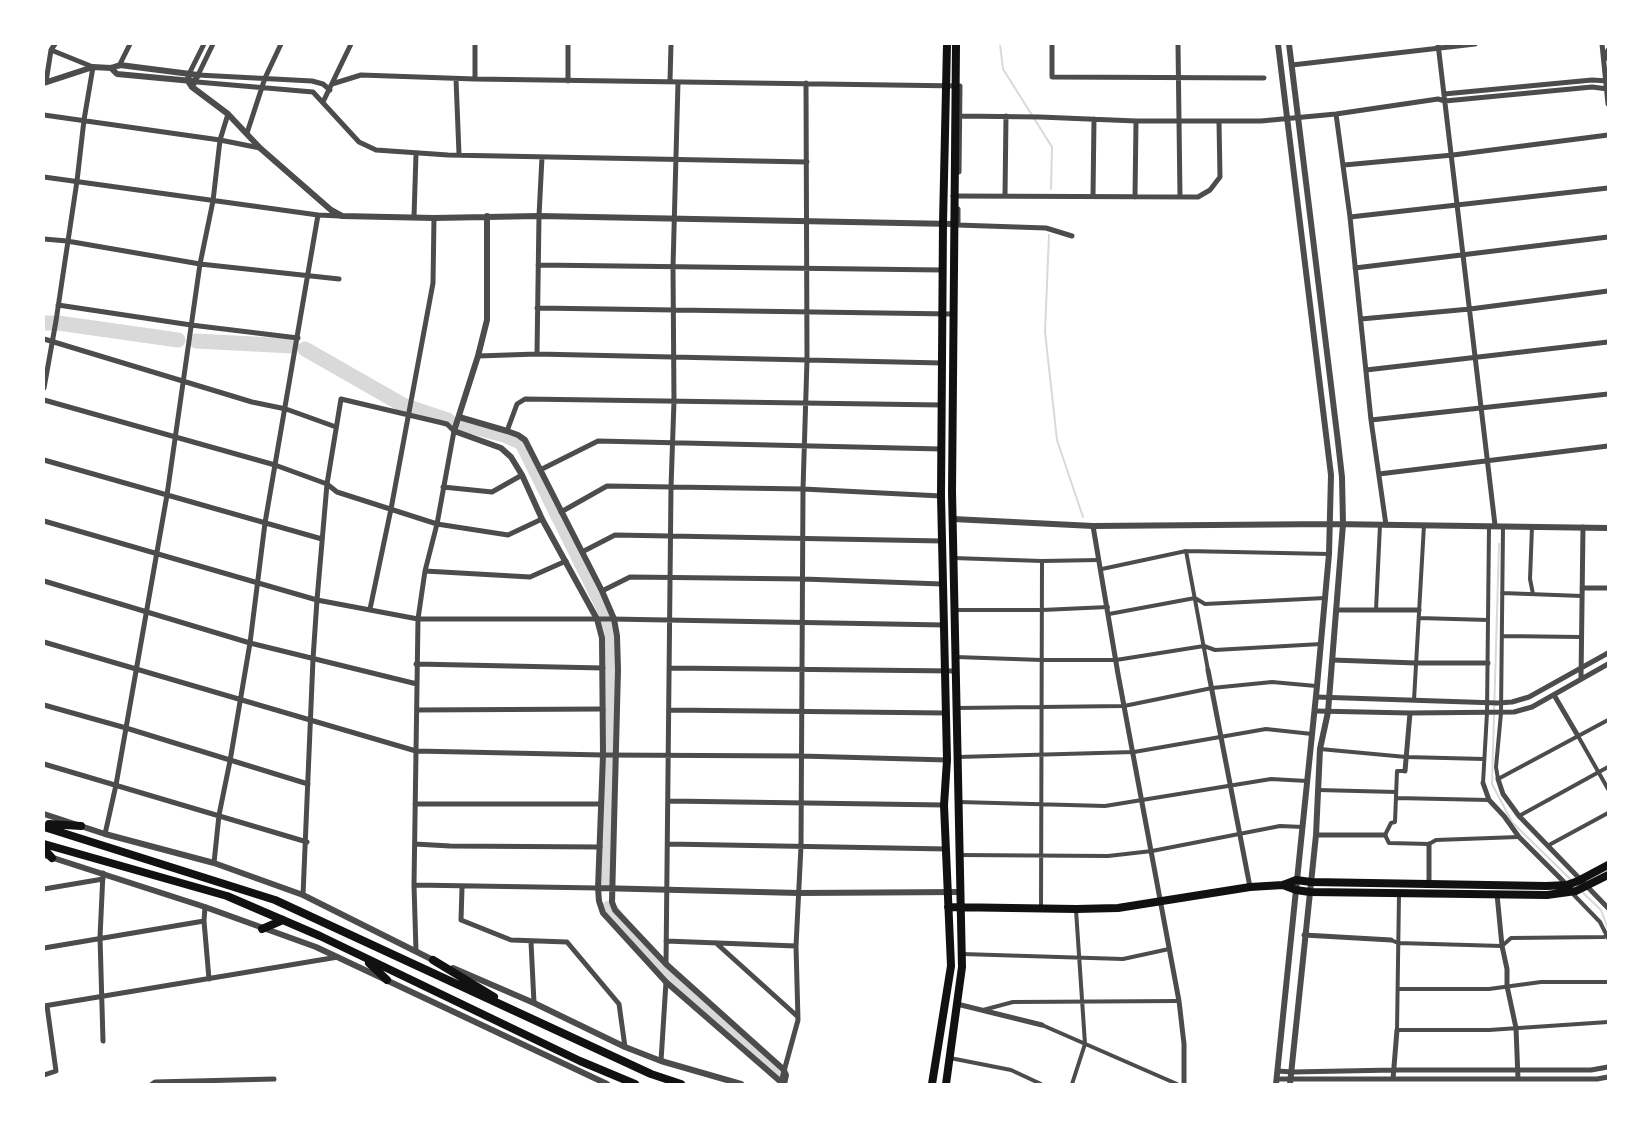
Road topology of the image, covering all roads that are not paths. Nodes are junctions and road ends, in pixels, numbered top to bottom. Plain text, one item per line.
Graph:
1 (55, 44) edge
2 (130, 44) edge
3 (204, 44) edge
4 (213, 44) edge
5 (280, 44) edge
6 (351, 44) edge
7 (475, 44) edge
8 (568, 44) edge
9 (671, 44) edge
10 (947, 44) edge
11 (956, 44) edge
12 (1053, 44) edge
13 (1178, 44) edge
14 (1278, 44) edge
15 (1289, 44) edge
16 (1475, 44) edge
17 (1602, 44) edge
18 (1439, 46) edge
19 (51, 50) junction
20 (1608, 50) edge
21 (1604, 61) junction
22 (1292, 64) junction
23 (120, 65) junction
24 (93, 67) junction
25 (111, 68) junction
26 (117, 74) junction
27 (1179, 76) junction
28 (265, 78) junction
29 (1264, 78) dead end
30 (456, 79) junction
31 (475, 79) junction
32 (193, 80) junction
33 (1608, 80) edge
34 (568, 81) junction
35 (670, 81) junction
36 (678, 82) junction
37 (45, 83) edge
38 (806, 83) junction
39 (950, 86) junction
40 (262, 87) junction
41 (331, 87) junction
42 (1608, 89) edge
43 (1445, 94) junction
44 (1438, 99) junction
45 (1446, 101) junction
46 (323, 102) junction
47 (1608, 104) edge
48 (228, 114) junction
49 (1336, 114) junction
50 (44, 115) edge
51 (957, 116) junction
52 (1006, 116) junction
53 (1298, 118) junction
54 (1094, 119) junction
55 (1288, 119) junction
56 (84, 120) junction
57 (1136, 122) junction
58 (1180, 122) junction
59 (1220, 122) junction
60 (247, 133) junction
61 (1608, 135) edge
62 (220, 140) junction
63 (261, 148) junction
64 (416, 154) junction
65 (459, 154) junction
66 (1453, 155) junction
67 (542, 157) junction
68 (676, 160) junction
69 (807, 162) junction
70 (1344, 165) junction
71 (44, 177) edge
72 (77, 181) junction
73 (1608, 188) edge
74 (1307, 191) junction
75 (1297, 192) junction
76 (956, 196) junction
77 (1005, 196) junction
78 (1093, 196) junction
79 (1135, 197) junction
80 (1180, 197) junction
81 (213, 201) junction
82 (1458, 205) junction
83 (318, 215) junction
84 (342, 216) junction
85 (487, 216) junction
86 (538, 216) junction
87 (414, 217) junction
88 (1350, 217) junction
89 (434, 218) junction
90 (674, 218) junction
91 (807, 221) junction
92 (943, 223) junction
93 (956, 225) junction
94 (1072, 236) dead end
95 (1608, 237) edge
96 (44, 239) edge
97 (67, 241) junction
98 (1463, 256) junction
99 (200, 264) junction
100 (538, 265) junction
101 (673, 267) junction
102 (807, 268) junction
103 (1355, 268) junction
104 (942, 270) junction
105 (308, 275) junction
106 (339, 279) dead end
107 (1608, 291) edge
108 (58, 305) junction
109 (537, 308) junction
110 (674, 309) junction
111 (1322, 309) junction
112 (1470, 309) junction
113 (807, 311) junction
114 (1312, 311) junction
115 (942, 313) junction
116 (952, 314) junction
117 (1361, 319) junction
118 (191, 325) junction
119 (298, 338) junction
120 (44, 339) edge
121 (52, 342) junction
122 (1608, 342) edge
123 (537, 354) junction
124 (478, 356) junction
125 (673, 357) junction
126 (1476, 359) junction
127 (807, 360) junction
128 (942, 363) junction
129 (1366, 370) junction
130 (183, 381) junction
131 (44, 388) edge
132 (1608, 394) edge
133 (44, 400) edge
134 (674, 401) junction
135 (805, 403) junction
136 (942, 405) junction
137 (1480, 407) junction
138 (286, 409) junction
139 (408, 413) junction
140 (459, 417) junction
141 (1371, 420) junction
142 (447, 424) junction
143 (336, 427) junction
144 (454, 431) junction
145 (507, 431) junction
146 (174, 436) junction
147 (674, 443) junction
148 (803, 446) junction
149 (1608, 446) edge
150 (941, 449) junction
151 (44, 460) edge
152 (1488, 460) junction
153 (275, 465) junction
154 (540, 470) junction
155 (1379, 474) junction
156 (522, 475) junction
157 (327, 484) junction
158 (443, 487) junction
159 (671, 487) junction
160 (803, 489) junction
161 (167, 495) junction
162 (941, 496) junction
163 (391, 509) junction
164 (561, 512) junction
165 (542, 519) junction
166 (953, 519) junction
167 (44, 520) edge
168 (265, 523) junction
169 (437, 524) junction
170 (1330, 524) junction
171 (1343, 524) junction
172 (1383, 525) junction
173 (1424, 525) junction
174 (1492, 525) junction
175 (1093, 526) junction
176 (1503, 526) junction
177 (1532, 526) junction
178 (1583, 527) junction
179 (1608, 528) edge
180 (671, 536) junction
181 (322, 539) junction
182 (803, 539) junction
183 (942, 541) junction
184 (1186, 551) junction
185 (582, 552) junction
186 (157, 553) junction
187 (1329, 554) junction
188 (953, 558) junction
189 (1099, 560) junction
190 (566, 561) junction
191 (1042, 561) junction
192 (1102, 569) junction
193 (425, 572) junction
194 (670, 578) junction
195 (803, 579) junction
196 (44, 581) edge
197 (259, 582) junction
198 (942, 584) junction
199 (1582, 588) junction
200 (1608, 588) edge
201 (602, 591) junction
202 (1502, 593) junction
203 (1533, 594) junction
204 (1582, 596) junction
205 (1195, 598) junction
206 (1325, 598) junction
207 (317, 600) junction
208 (1108, 607) junction
209 (370, 609) junction
210 (954, 610) junction
211 (1042, 610) junction
212 (1336, 610) junction
213 (1376, 610) junction
214 (1419, 610) junction
215 (146, 611) junction
216 (1109, 614) junction
217 (1419, 618) junction
218 (418, 619) junction
219 (600, 619) junction
220 (612, 619) junction
221 (669, 620) junction
222 (1488, 620) junction
223 (802, 621) junction
224 (944, 625) junction
225 (1502, 636) junction
226 (1581, 637) junction
227 (44, 642) edge
228 (250, 643) junction
229 (1321, 645) junction
230 (1204, 646) junction
231 (1608, 653) edge
232 (955, 657) junction
233 (313, 659) junction
234 (1041, 660) junction
235 (1116, 660) junction
236 (1332, 660) junction
237 (1416, 663) junction
238 (1488, 663) junction
239 (416, 664) junction
240 (1608, 664) edge
241 (136, 668) junction
242 (603, 668) junction
243 (670, 668) junction
244 (801, 668) junction
245 (1581, 668) junction
246 (1209, 670) joint
247 (945, 671) junction
248 (955, 671) junction
249 (1581, 679) junction
250 (417, 684) junction
251 (1317, 686) junction
252 (1212, 688) junction
253 (1554, 695) junction
254 (1316, 697) junction
255 (1329, 699) junction
256 (1414, 700) junction
257 (240, 701) junction
258 (1489, 703) junction
259 (1499, 703) junction
260 (44, 705) edge
261 (1124, 706) junction
262 (1041, 707) junction
263 (956, 708) junction
264 (603, 709) junction
265 (417, 710) junction
266 (669, 710) junction
267 (1315, 711) junction
268 (801, 712) junction
269 (1328, 712) junction
270 (946, 713) junction
271 (1410, 713) junction
272 (1494, 713) junction
273 (1608, 720) edge
274 (311, 721) junction
275 (126, 728) junction
276 (1312, 734) junction
277 (1578, 736) junction
278 (1221, 737) junction
279 (1320, 749) junction
280 (416, 751) junction
281 (1134, 752) junction
282 (603, 755) junction
283 (615, 755) junction
284 (669, 755) junction
285 (1041, 755) junction
286 (801, 756) junction
287 (957, 757) junction
288 (1406, 757) junction
289 (1484, 759) junction
290 (947, 760) junction
291 (230, 761) junction
292 (44, 764) edge
293 (1608, 767) edge
294 (1405, 771) joint
295 (1599, 772) junction
296 (1498, 778) junction
297 (1307, 781) junction
298 (1483, 783) joint
299 (308, 784) junction
300 (116, 785) junction
301 (1231, 786) junction
302 (1608, 789) edge
303 (1317, 790) junction
304 (1396, 792) junction
305 (1396, 798) junction
306 (1489, 800) junction
307 (669, 801) junction
308 (1143, 801) junction
309 (958, 802) junction
310 (801, 803) junction
311 (415, 804) junction
312 (601, 804) junction
313 (1041, 804) junction
314 (944, 805) junction
315 (1608, 813) edge
316 (44, 814) edge
317 (219, 815) junction
318 (1519, 816) junction
319 (44, 825) edge
320 (81, 826) junction
321 (1303, 827) junction
322 (1240, 832) junction
323 (105, 834) junction
324 (1316, 835) junction
325 (1385, 835) junction
326 (1519, 837) junction
327 (307, 842) junction
328 (44, 844) edge
329 (415, 844) junction
330 (668, 844) junction
331 (1429, 844) junction
332 (1549, 845) junction
333 (801, 846) junction
334 (600, 847) junction
335 (44, 849) edge
336 (947, 849) junction
337 (1152, 850) junction
338 (959, 855) junction
339 (48, 856) edge
340 (1041, 856) junction
341 (214, 864) junction
342 (1608, 865) edge
343 (1608, 875) edge
344 (103, 876) junction
345 (1296, 880) junction
346 (1311, 882) junction
347 (1429, 884) junction
348 (414, 885) junction
349 (1283, 885) junction
350 (1577, 886) junction
351 (1250, 887) junction
352 (462, 888) junction
353 (598, 888) junction
354 (612, 888) junction
355 (44, 889) edge
356 (1296, 890) junction
357 (666, 891) junction
358 (947, 892) junction
359 (960, 892) junction
360 (1310, 892) junction
361 (799, 893) junction
362 (1398, 894) junction
363 (1497, 894) junction
364 (303, 895) junction
365 (1160, 902) junction
366 (204, 907) junction
367 (948, 907) junction
368 (960, 907) junction
369 (1608, 908) edge
370 (1041, 909) junction
371 (1076, 909) junction
372 (283, 920) junction
373 (204, 921) junction
374 (262, 929) junction
375 (1304, 935) junction
376 (1608, 936) edge
377 (100, 937) junction
378 (1391, 940) joint
379 (666, 941) junction
380 (531, 942) junction
381 (716, 943) junction
382 (1398, 943) junction
383 (796, 946) junction
384 (1502, 946) junction
385 (44, 948) edge
386 (1168, 949) junction
387 (416, 951) junction
388 (962, 954) junction
389 (338, 957) junction
390 (362, 957) junction
391 (1079, 958) junction
392 (433, 960) junction
393 (666, 964) junction
394 (209, 979) junction
395 (387, 980) junction
396 (666, 982) junction
397 (1608, 982) edge
398 (1507, 986) junction
399 (1398, 989) junction
400 (102, 997) junction
401 (1179, 1001) junction
402 (534, 1002) junction
403 (1082, 1002) junction
404 (957, 1004) junction
405 (45, 1006) edge
406 (506, 1007) junction
407 (982, 1010) junction
408 (798, 1016) junction
409 (1608, 1022) edge
410 (1041, 1025) joint
411 (1516, 1028) junction
412 (1397, 1030) junction
413 (103, 1041) dead end
414 (1085, 1044) junction
415 (625, 1047) junction
416 (949, 1058) junction
417 (661, 1061) junction
418 (1608, 1067) edge
419 (783, 1069) junction
420 (1394, 1070) junction
421 (1518, 1070) junction
422 (1278, 1071) junction
423 (44, 1075) edge
424 (1608, 1077) edge
425 (274, 1079) dead end
426 (1291, 1079) edge
427 (1394, 1079) junction
428 (1518, 1079) junction
429 (1276, 1082) edge
430 (1465, 1082) edge
431 (152, 1084) edge
432 (607, 1084) edge
433 (635, 1084) edge
434 (681, 1084) edge
435 (741, 1084) edge
436 (781, 1084) edge
437 (932, 1084) edge
438 (945, 1084) edge
439 (1041, 1084) edge
440 (1072, 1084) edge
441 (1177, 1084) edge
442 (1184, 1084) edge

1 - 19 street
2 - 23 street
3 - 32 street
4 - 32 street
5 - 28 street
6 - 41 street
7 - 31 street
8 - 34 street
9 - 35 street
10 - 39 main road
11 - 39 main road
12 - 27 street
13 - 27 street
14 - 55 street
15 - 22 street
16 - 18 street
17 - 21 street
18 - 22 street
18 - 43 street
19 - 24 street
19 - 37 street
20 - 21 street
21 - 33 street
22 - 53 street
23 - 25 street
23 - 26 street
23 - 32 street
24 - 25 street
24 - 37 street
24 - 56 street
25 - 26 street
26 - 32 street
27 - 29 street
27 - 58 street
28 - 32 street
28 - 40 street
28 - 41 street
30 - 31 street
30 - 41 street
30 - 65 street
31 - 34 street
32 - 40 street
32 - 48 street
33 - 42 street
33 - 43 street
34 - 35 street
35 - 36 street
36 - 38 street
36 - 68 street
38 - 39 street
38 - 69 street
39 - 51 main road
39 - 92 main road
40 - 46 street
40 - 60 street
41 - 46 street
42 - 45 street
42 - 47 street
43 - 44 street
43 - 45 street
44 - 45 street
44 - 49 street
45 - 66 street
46 - 64 street
48 - 60 street
48 - 62 street
49 - 53 street
49 - 70 street
50 - 56 street
51 - 52 street
51 - 76 main road
52 - 54 street
52 - 77 street
53 - 55 street
53 - 74 street
54 - 57 street
54 - 78 street
55 - 59 street
55 - 75 street
56 - 62 street
56 - 72 street
57 - 58 street
57 - 79 street
58 - 59 street
58 - 80 street
59 - 80 street
60 - 63 street
61 - 66 street
62 - 63 street
62 - 81 street
63 - 84 street
64 - 65 street
64 - 87 street
65 - 67 street
66 - 70 street
66 - 82 street
67 - 68 street
67 - 86 street
68 - 69 street
68 - 90 street
69 - 91 street
70 - 88 street
71 - 72 street
72 - 81 street
72 - 97 street
73 - 82 street
74 - 75 street
74 - 111 street
75 - 114 street
76 - 77 street
76 - 93 main road
77 - 78 street
78 - 79 street
79 - 80 street
81 - 83 street
81 - 99 street
82 - 88 street
82 - 98 street
83 - 84 street
83 - 105 street
84 - 87 street
85 - 86 street
85 - 89 street
85 - 124 street
86 - 90 street
86 - 100 street
87 - 89 street
88 - 103 street
89 - 139 street
90 - 91 street
90 - 101 street
91 - 92 street
91 - 102 street
92 - 93 street
92 - 104 main road
93 - 94 street
93 - 116 main road
95 - 98 street
96 - 97 street
97 - 99 street
97 - 108 street
98 - 103 street
98 - 112 street
99 - 105 street
99 - 118 street
100 - 101 street
100 - 109 street
101 - 102 street
101 - 110 street
102 - 104 street
102 - 113 street
103 - 117 street
104 - 115 main road
105 - 106 street
105 - 119 street
107 - 112 street
108 - 118 street
108 - 121 street
109 - 110 street
109 - 123 street
110 - 113 street
110 - 125 street
111 - 114 street
111 - 171 street
112 - 117 street
112 - 126 street
113 - 115 street
113 - 127 street
114 - 170 street
115 - 116 street
115 - 128 main road
116 - 166 main road
117 - 129 street
118 - 119 street
118 - 130 street
119 - 138 street
120 - 121 street
121 - 130 street
121 - 131 street
122 - 126 street
123 - 124 street
123 - 125 street
124 - 140 street
125 - 127 street
125 - 134 street
126 - 129 street
126 - 137 street
127 - 128 street
127 - 135 street
128 - 136 main road
129 - 141 street
130 - 138 street
130 - 146 street
132 - 137 street
133 - 146 street
134 - 135 street
134 - 145 street
134 - 147 street
135 - 136 street
135 - 148 street
136 - 150 main road
137 - 141 street
137 - 152 street
138 - 143 street
138 - 153 street
139 - 142 street
139 - 143 street
139 - 163 street
140 - 142 street
140 - 144 street
140 - 145 street
141 - 155 street
142 - 144 street
143 - 157 street
144 - 156 street
144 - 158 street
145 - 154 street
146 - 153 street
146 - 161 street
147 - 148 street
147 - 154 street
147 - 159 street
148 - 150 street
148 - 160 street
149 - 152 street
150 - 162 main road
151 - 161 street
152 - 155 street
152 - 174 street
153 - 157 street
153 - 168 street
154 - 164 street
155 - 172 street
156 - 158 street
156 - 165 street
157 - 163 street
157 - 181 street
158 - 169 street
159 - 160 street
159 - 164 street
159 - 180 street
160 - 162 street
160 - 182 street
161 - 168 street
161 - 186 street
162 - 183 main road
163 - 169 street
163 - 209 street
164 - 185 street
165 - 169 street
165 - 190 street
166 - 175 street
166 - 188 main road
167 - 186 street
168 - 181 street
168 - 197 street
169 - 193 street
170 - 171 street
170 - 175 street
170 - 187 street
171 - 172 street
171 - 212 street
172 - 173 street
172 - 213 street
173 - 174 street
173 - 214 street
174 - 176 street
174 - 222 street
175 - 189 street
176 - 177 street
176 - 202 street
177 - 178 street
177 - 203 street
178 - 179 street
178 - 199 street
180 - 182 street
180 - 185 street
180 - 194 street
181 - 207 street
182 - 183 street
182 - 195 street
183 - 198 main road
184 - 187 street
184 - 192 street
184 - 205 street
185 - 201 street
186 - 197 street
186 - 215 street
187 - 206 street
188 - 191 street
188 - 210 main road
189 - 191 street
189 - 192 street
190 - 193 street
190 - 219 street
191 - 211 street
192 - 208 street
193 - 218 street
194 - 195 street
194 - 201 street
194 - 221 street
195 - 198 street
195 - 223 street
196 - 215 street
197 - 207 street
197 - 228 street
198 - 224 main road
199 - 200 street
199 - 204 street
201 - 220 street
202 - 203 street
202 - 225 street
203 - 204 street
204 - 226 street
205 - 206 street
205 - 216 street
205 - 230 street
206 - 229 street
207 - 209 street
207 - 233 street
208 - 211 street
208 - 216 street
209 - 218 street
210 - 211 street
210 - 232 main road
211 - 234 street
212 - 213 street
212 - 236 street
213 - 214 street
214 - 217 street
215 - 228 street
215 - 241 street
216 - 235 street
217 - 222 street
217 - 237 street
218 - 219 street
218 - 239 street
219 - 220 street
219 - 242 street
220 - 221 street
220 - 283 street
221 - 223 street
221 - 243 street
222 - 238 street
223 - 224 street
223 - 244 street
224 - 247 main road
225 - 226 street
225 - 259 street
226 - 245 street
227 - 241 street
228 - 233 street
228 - 257 street
229 - 230 street
229 - 251 street
230 - 235 street
230 - 246 street
231 - 245 street
232 - 234 street
232 - 248 main road
233 - 250 street
233 - 274 street
234 - 235 street
234 - 262 street
235 - 261 street
236 - 237 street
236 - 255 street
237 - 238 street
237 - 256 street
238 - 258 street
239 - 242 street
239 - 250 street
240 - 249 street
241 - 257 street
241 - 275 street
242 - 264 street
243 - 244 street
243 - 266 street
244 - 247 street
244 - 268 street
245 - 249 street
245 - 259 street
246 - 252 street
247 - 248 street
247 - 270 main road
248 - 263 main road
249 - 253 street
250 - 265 street
251 - 252 street
251 - 254 street
252 - 261 street
252 - 278 street
253 - 272 street
253 - 277 street
254 - 255 street
254 - 267 street
255 - 256 street
255 - 269 street
256 - 258 street
257 - 274 street
257 - 291 street
258 - 259 street
258 - 272 street
259 - 272 street
260 - 275 street
261 - 262 street
261 - 281 street
262 - 263 street
262 - 285 street
263 - 287 main road
264 - 265 street
264 - 282 street
265 - 280 street
266 - 268 street
266 - 284 street
267 - 269 street
267 - 276 street
268 - 270 street
268 - 286 street
269 - 271 street
269 - 279 street
270 - 290 main road
271 - 272 street
271 - 288 street
272 - 289 street
272 - 296 street
273 - 277 street
274 - 280 street
274 - 299 street
275 - 291 street
275 - 300 street
276 - 278 street
276 - 297 street
277 - 295 street
277 - 296 street
278 - 281 street
278 - 301 street
279 - 288 street
279 - 303 street
280 - 282 street
280 - 311 street
281 - 285 street
281 - 308 street
282 - 283 street
282 - 312 street
283 - 284 street
283 - 354 street
284 - 286 street
284 - 307 street
285 - 287 street
285 - 313 street
286 - 290 street
286 - 310 street
287 - 309 main road
288 - 289 street
288 - 294 street
289 - 298 street
290 - 314 main road
291 - 299 street
291 - 317 street
292 - 300 street
293 - 295 street
294 - 304 street
295 - 302 street
295 - 318 street
296 - 318 street
297 - 301 street
297 - 321 street
298 - 306 street
299 - 327 street
300 - 317 street
300 - 323 street
301 - 308 street
301 - 322 street
303 - 304 street
303 - 324 street
304 - 305 street
305 - 306 street
305 - 325 street
306 - 326 street
307 - 310 street
307 - 330 street
308 - 313 street
308 - 337 street
309 - 313 street
309 - 338 main road
310 - 314 street
310 - 333 street
311 - 312 street
311 - 329 street
312 - 334 street
313 - 340 street
314 - 336 main road
315 - 332 street
316 - 320 street
317 - 327 street
317 - 341 street
318 - 332 street
319 - 320 highway
319 - 406 highway
320 - 323 street
321 - 322 street
321 - 345 street
322 - 337 street
322 - 351 street
323 - 341 street
324 - 325 street
324 - 346 street
325 - 331 street
326 - 331 street
326 - 350 street
327 - 364 street
328 - 372 highway
329 - 334 street
329 - 348 street
330 - 333 street
330 - 357 street
331 - 347 street
332 - 350 street
333 - 336 street
333 - 361 street
334 - 353 street
335 - 339 highway
336 - 358 main road
337 - 340 street
337 - 365 street
338 - 340 street
338 - 359 main road
339 - 344 street
340 - 370 street
341 - 364 street
342 - 350 main road
343 - 350 main road
344 - 355 street
344 - 366 street
344 - 377 street
345 - 346 main road
345 - 349 main road
345 - 356 street
346 - 347 main road
346 - 360 street
347 - 350 main road
348 - 352 street
348 - 387 street
349 - 351 main road
349 - 356 main road
350 - 363 main road
350 - 369 street
350 - 376 street
351 - 365 main road
352 - 353 street
352 - 380 street
353 - 354 street
353 - 396 street
354 - 357 street
354 - 393 street
356 - 360 main road
356 - 422 street
357 - 361 street
357 - 379 street
358 - 359 street
358 - 361 street
358 - 367 main road
359 - 368 main road
360 - 362 main road
360 - 375 street
361 - 383 street
362 - 363 main road
362 - 382 street
363 - 384 street
364 - 387 street
365 - 371 main road
365 - 386 street
366 - 373 street
366 - 374 street
367 - 368 main road
367 - 437 main road
368 - 370 main road
368 - 388 main road
370 - 371 main road
371 - 391 street
372 - 374 highway
372 - 390 highway
373 - 377 street
373 - 394 street
374 - 389 street
375 - 378 street
375 - 426 street
376 - 384 street
377 - 385 street
377 - 400 street
378 - 382 street
379 - 381 street
379 - 393 street
380 - 402 street
380 - 415 street
381 - 383 street
381 - 408 street
382 - 384 street
382 - 399 street
383 - 408 street
384 - 398 street
386 - 391 street
386 - 401 street
387 - 392 street
388 - 391 street
388 - 404 main road
389 - 394 street
389 - 395 street
390 - 395 highway
390 - 433 highway
391 - 403 street
392 - 402 street
392 - 406 highway
393 - 419 street
394 - 400 street
395 - 432 street
396 - 417 street
396 - 436 street
397 - 398 street
398 - 399 street
398 - 411 street
399 - 412 street
400 - 405 street
400 - 413 street
401 - 403 street
401 - 442 street
402 - 415 street
403 - 407 street
403 - 414 street
404 - 407 street
404 - 416 main road
405 - 423 street
406 - 434 highway
407 - 410 street
408 - 419 street
409 - 411 street
410 - 414 street
411 - 412 street
411 - 421 street
412 - 420 street
414 - 440 street
414 - 441 street
415 - 417 street
416 - 438 main road
416 - 439 street
417 - 435 street
418 - 421 street
419 - 436 street
420 - 421 street
420 - 426 street
420 - 427 street
421 - 428 street
422 - 426 street
422 - 429 street
424 - 428 street
425 - 431 street
426 - 427 street
426 - 429 street
427 - 430 street
428 - 430 street

